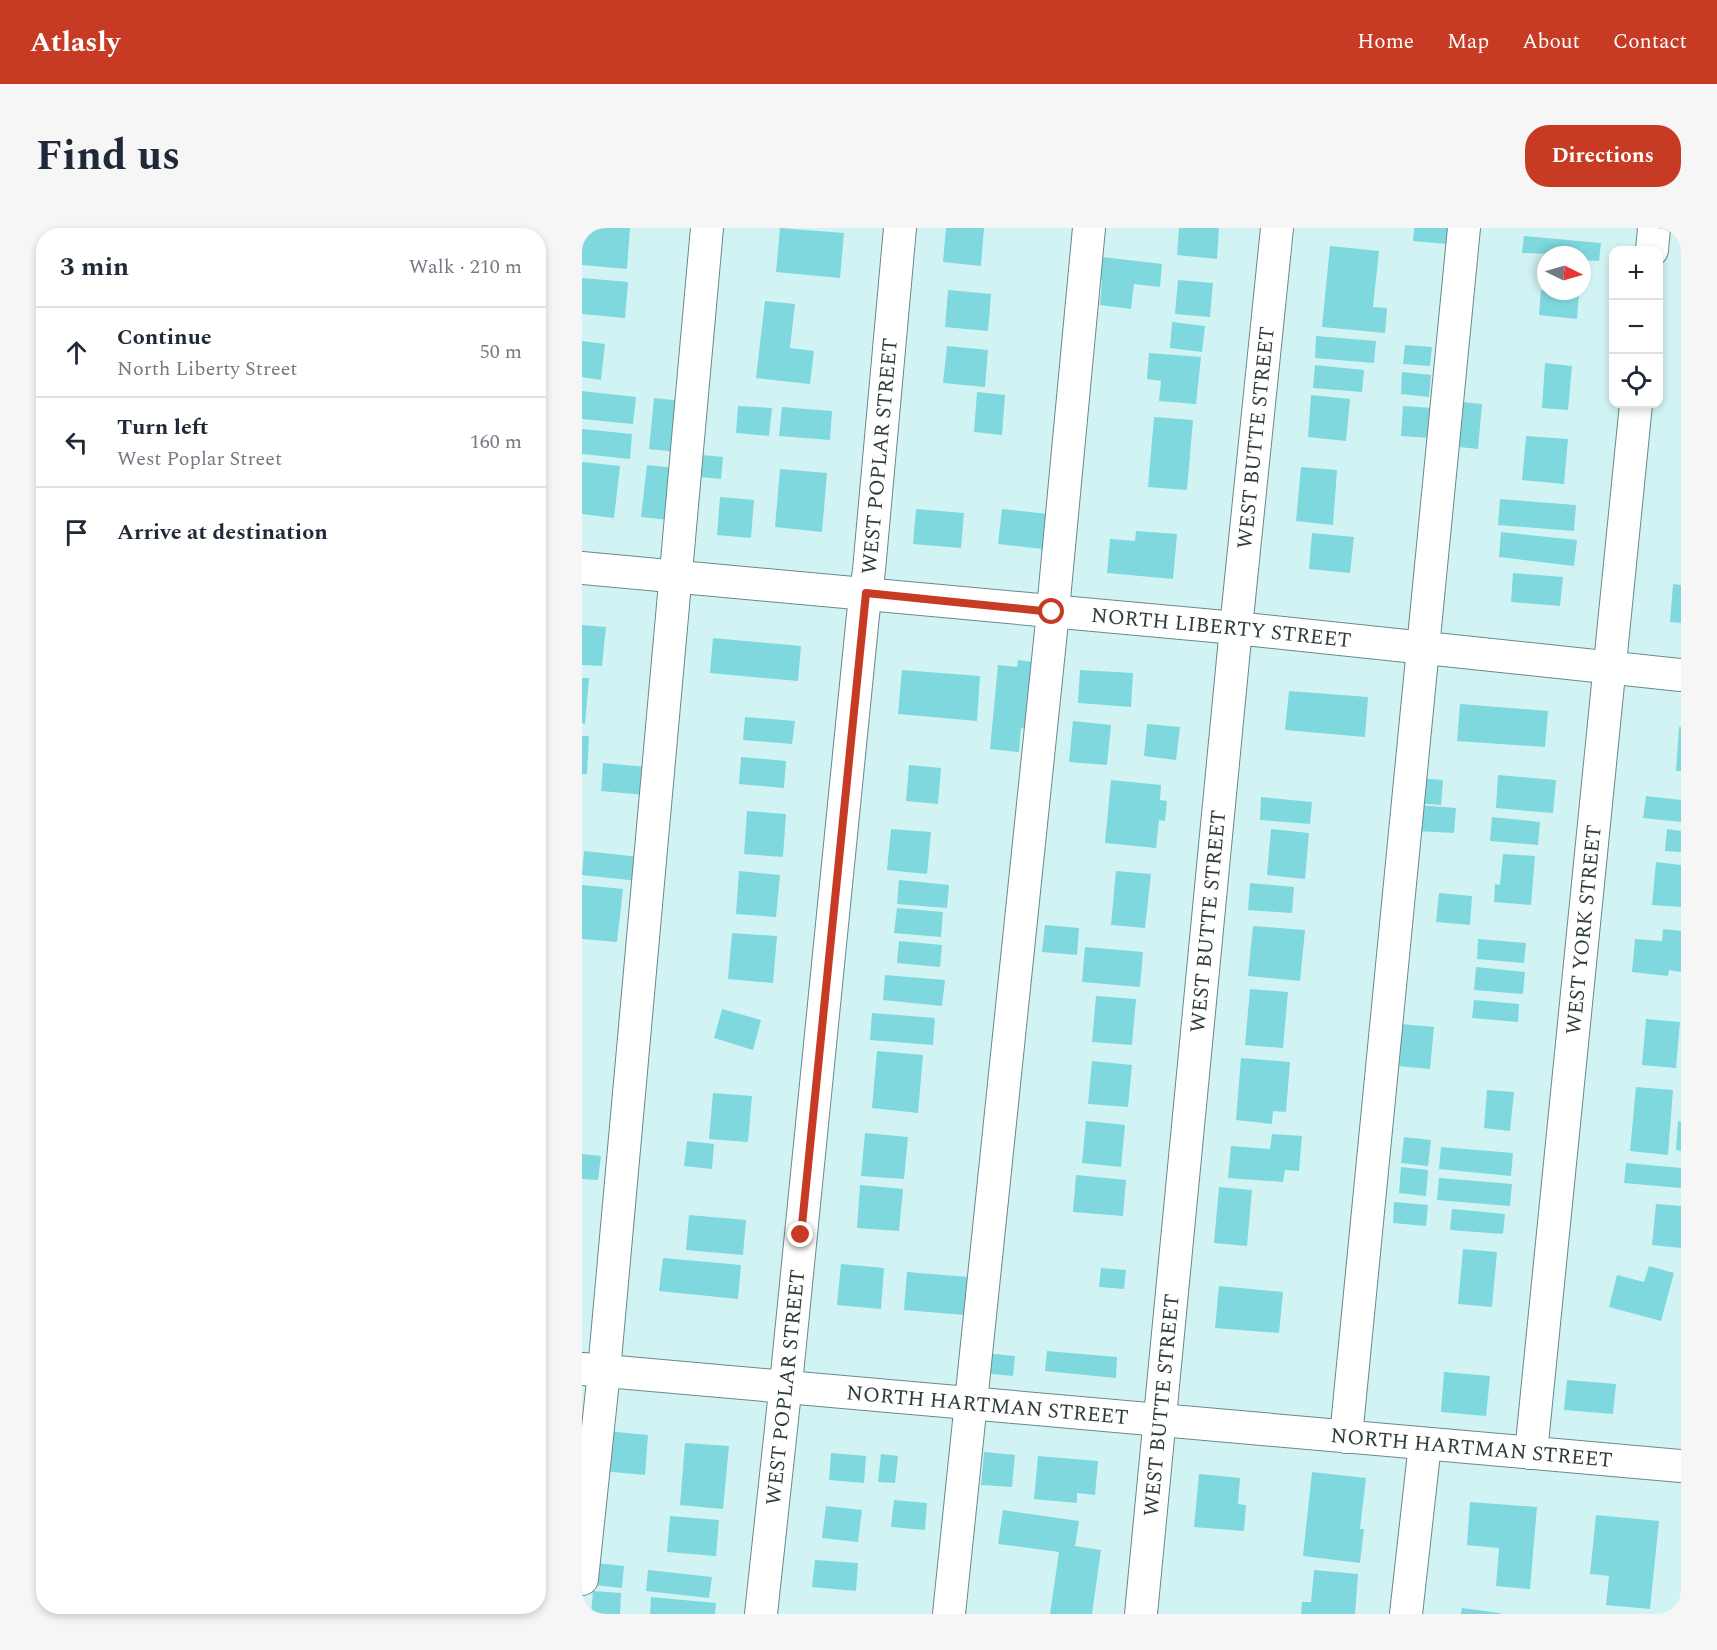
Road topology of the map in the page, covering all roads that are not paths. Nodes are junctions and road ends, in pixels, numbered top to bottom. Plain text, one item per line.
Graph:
1 (707, 228) edge
2 (900, 228) edge
3 (1089, 228) edge
4 (1277, 228) edge
5 (1464, 228) edge
6 (1654, 228) edge
7 (1652, 246) edge
8 (1636, 408) edge
9 (582, 568) edge
10 (676, 577) junction
11 (866, 593) junction
12 (1052, 612) junction
13 (1236, 627) junction
14 (1424, 649) junction
15 (1610, 668) junction
16 (1681, 675) edge
17 (593, 1370) edge
18 (785, 1388) junction
19 (972, 1404) junction
20 (1160, 1420) junction
21 (1346, 1437) junction
22 (1425, 1444) junction
23 (1531, 1453) junction
24 (1681, 1466) edge
25 (582, 1579) edge
26 (761, 1614) edge
27 (949, 1614) edge
28 (1141, 1614) edge
29 (1407, 1614) edge

1 - 10 street
2 - 11 street, WEST POPLAR STREET
3 - 12 street
4 - 13 street, WEST BUTTE STREET
5 - 14 street
6 - 7 street
8 - 15 street, WEST YORK STREET
9 - 10 street, NORTH LIBERTY STREET
10 - 11 street, NORTH LIBERTY STREET
10 - 17 street
11 - 12 street, NORTH LIBERTY STREET
11 - 18 street, WEST POPLAR STREET
12 - 13 street, NORTH LIBERTY STREET
12 - 19 street
13 - 14 street, NORTH LIBERTY STREET
13 - 20 street, WEST BUTTE STREET
14 - 15 street, NORTH LIBERTY STREET
14 - 21 street
15 - 16 street, NORTH LIBERTY STREET
15 - 23 street, WEST YORK STREET
17 - 18 street, NORTH HARTMAN STREET
17 - 25 street
18 - 19 street, NORTH HARTMAN STREET
18 - 26 street, WEST POPLAR STREET
19 - 20 street, NORTH HARTMAN STREET
19 - 27 street
20 - 21 street, NORTH HARTMAN STREET
20 - 28 street, WEST BUTTE STREET
21 - 22 street, NORTH HARTMAN STREET
22 - 23 street, NORTH HARTMAN STREET
22 - 29 street
23 - 24 street, NORTH HARTMAN STREET

